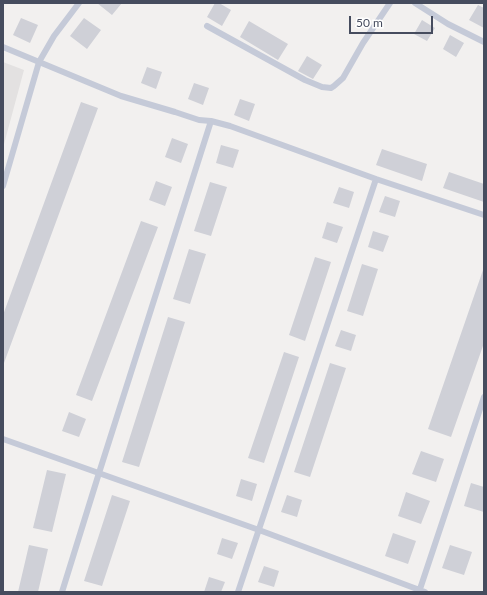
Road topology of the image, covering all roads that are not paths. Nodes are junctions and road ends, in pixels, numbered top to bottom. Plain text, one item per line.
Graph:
1 (79, 3) edge
2 (390, 3) edge
3 (414, 3) edge
4 (207, 26) dead end
5 (484, 42) edge
6 (3, 47) edge
7 (39, 62) junction
8 (211, 121) junction
9 (376, 179) junction
10 (3, 186) edge
11 (484, 215) edge
12 (484, 397) edge
13 (3, 439) edge
14 (99, 473) junction
15 (259, 530) junction
16 (421, 591) edge
17 (62, 592) edge
18 (238, 592) edge

1 - 7 lane
2 - 4 lane
3 - 5 lane
6 - 7 lane
7 - 8 lane
7 - 10 lane
8 - 9 lane
8 - 14 lane
9 - 11 lane
9 - 15 lane
12 - 16 lane
13 - 14 lane
14 - 15 lane
14 - 17 lane
15 - 16 lane
15 - 18 lane

